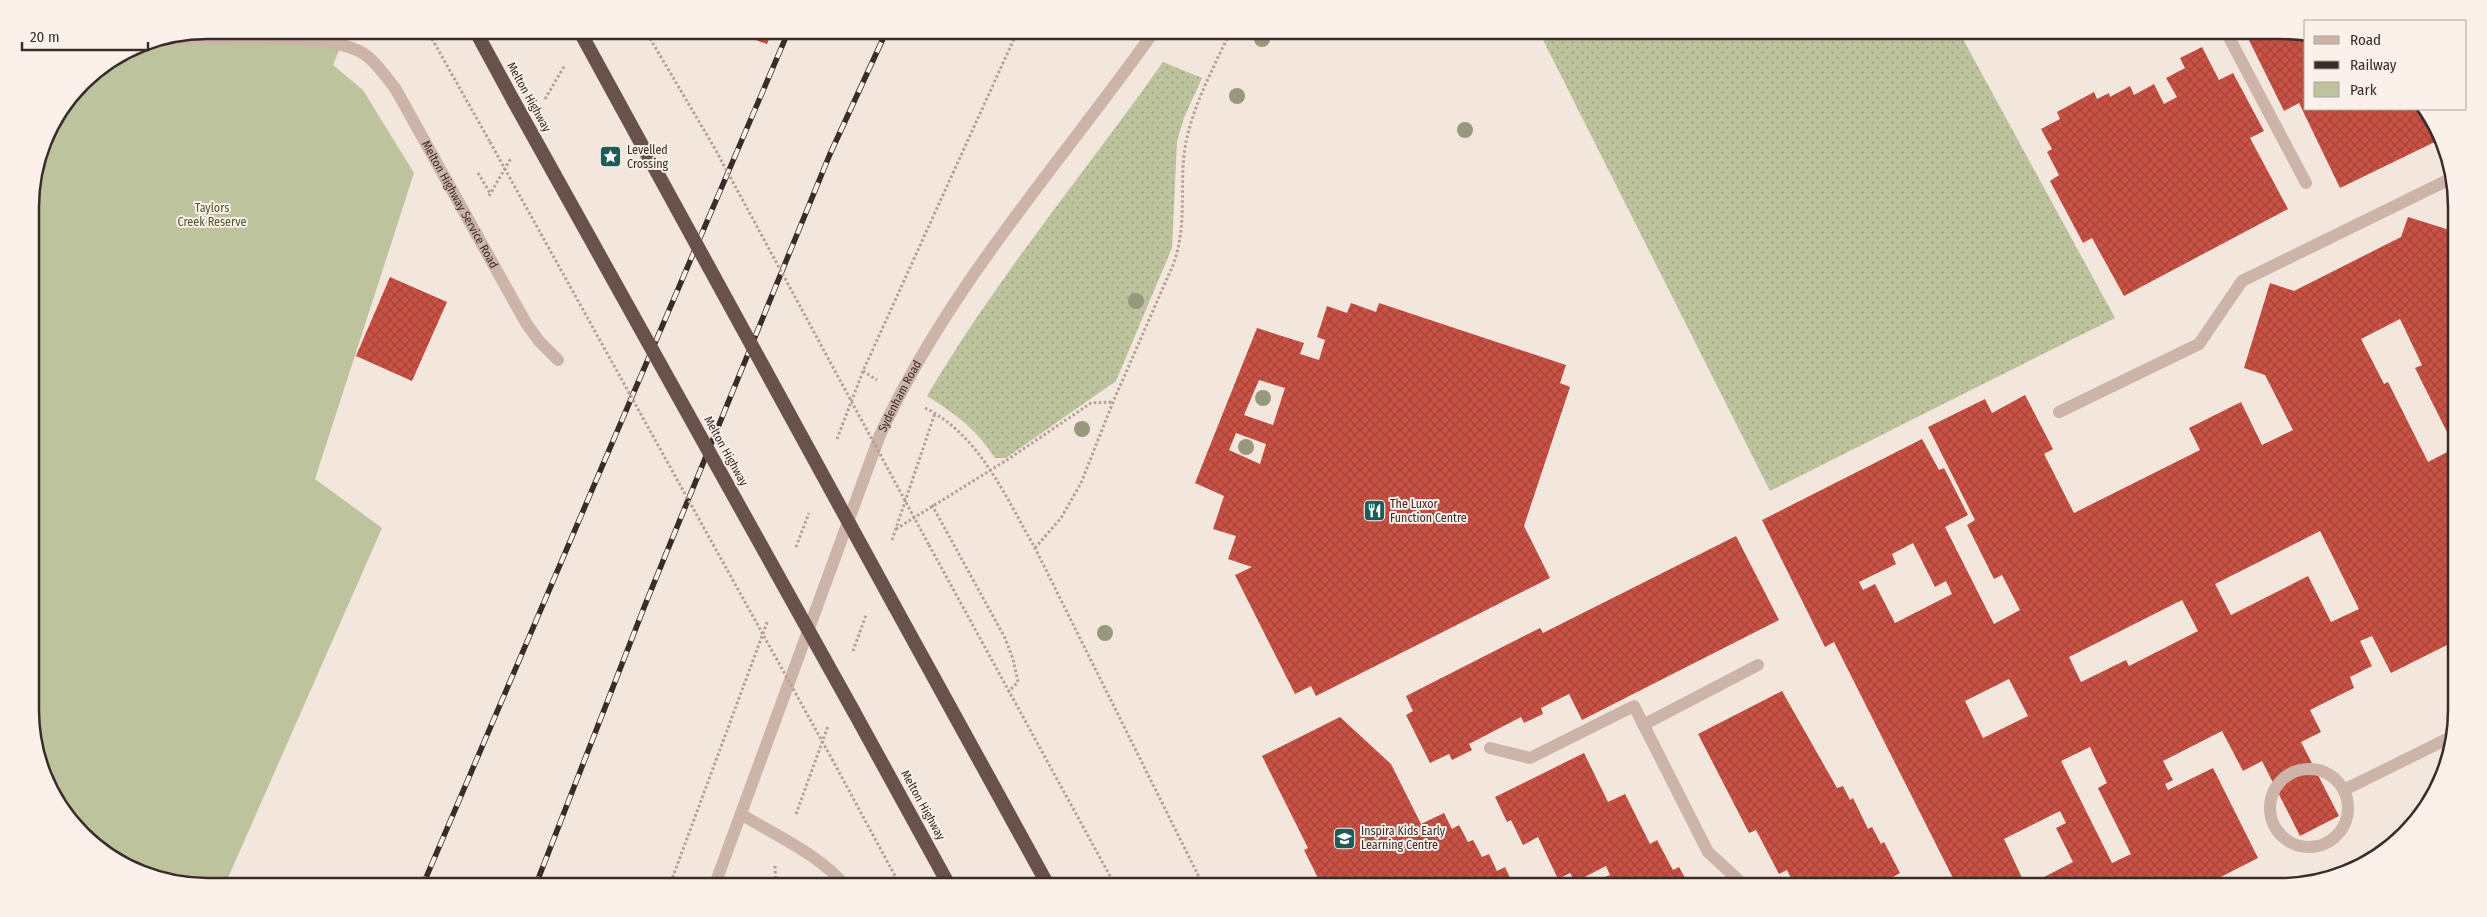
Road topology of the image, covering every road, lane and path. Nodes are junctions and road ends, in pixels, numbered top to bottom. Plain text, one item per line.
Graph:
1 (197, 39) edge
2 (432, 39) edge
3 (480, 39) edge
4 (584, 39) edge
5 (651, 39) edge
6 (1148, 39) edge
7 (1227, 39) edge
8 (2230, 39) edge
9 (2446, 182) edge
10 (2306, 183) dead end
11 (558, 360) dead end
12 (1113, 402) junction
13 (921, 406) dead end
14 (2059, 412) dead end
15 (935, 413) junction
16 (989, 470) junction
17 (932, 506) junction
18 (895, 529) junction
19 (889, 548) dead end
20 (1035, 548) junction
21 (867, 612) dead end
22 (851, 658) dead end
23 (1758, 665) dead end
24 (1008, 692) junction
25 (829, 723) dead end
26 (1644, 725) junction
27 (2446, 740) edge
28 (1490, 748) dead end
29 (2344, 790) junction
30 (742, 814) junction
31 (784, 839) junction
32 (717, 878) edge
33 (839, 878) edge
34 (896, 878) edge
35 (945, 878) edge
36 (1044, 878) edge
37 (1111, 878) edge
38 (1200, 878) edge
39 (1736, 878) edge

1 - 11 street, Melton Highway Service Road
2 - 34 path, bridge
3 - 35 highway, Melton Highway, bridge
4 - 36 highway, bridge
5 - 24 path, bridge
6 - 30 street, Sydenham Road
7 - 12 path
8 - 10 street
9 - 14 street
12 - 16 path
12 - 20 path
13 - 15 path
15 - 16 path
15 - 18 path
16 - 17 path
16 - 20 path
17 - 18 path
17 - 24 path
18 - 19 path
20 - 38 path
21 - 22 path
23 - 26 street
24 - 37 path
25 - 31 path
26 - 28 street
26 - 39 street
27 - 29 street
29 - 29 street
30 - 31 street
30 - 32 street, Sydenham Road
31 - 33 street

